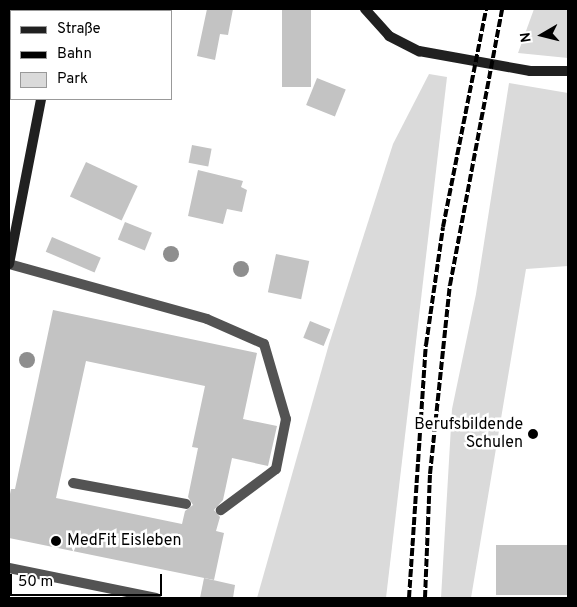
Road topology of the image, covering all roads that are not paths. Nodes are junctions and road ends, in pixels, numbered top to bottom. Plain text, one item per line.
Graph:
1 (366, 9) edge
2 (568, 71) edge
3 (41, 100) edge
4 (9, 264) edge
5 (72, 483) dead end
6 (186, 504) dead end
7 (221, 510) dead end
8 (9, 568) edge
9 (156, 598) edge

1 - 2 main road
3 - 4 main road
4 - 7 lane
5 - 6 lane
8 - 9 lane

